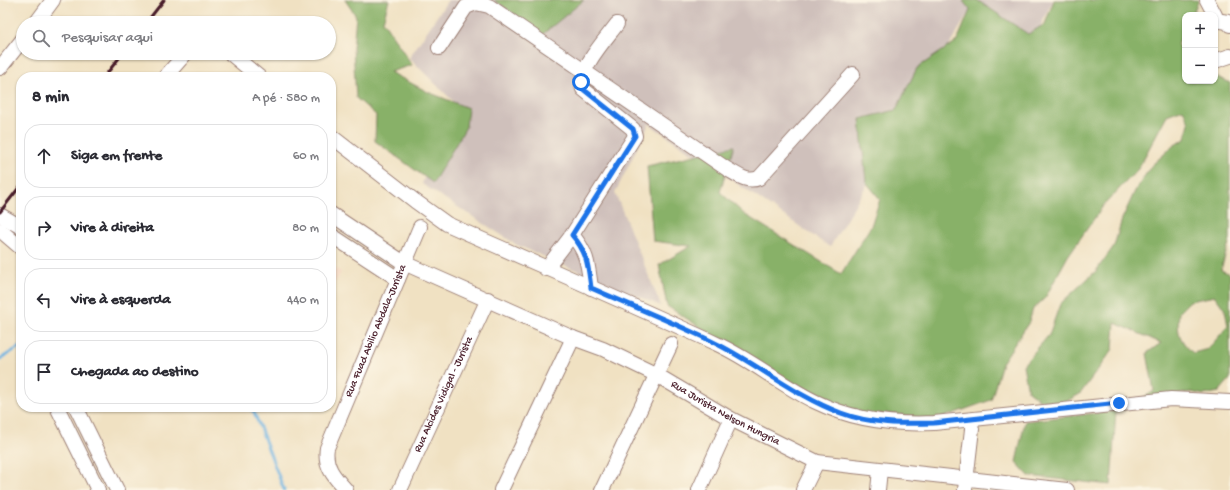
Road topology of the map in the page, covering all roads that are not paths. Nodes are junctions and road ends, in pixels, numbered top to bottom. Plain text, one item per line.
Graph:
1 (53, 0) edge
2 (1206, 0) edge
3 (1214, 12) edge
4 (41, 16) edge
5 (617, 24) dead end
6 (16, 48) edge
7 (439, 48) dead end
8 (180, 60) edge
9 (238, 60) edge
10 (0, 68) edge
11 (584, 70) junction
12 (169, 72) edge
13 (253, 72) edge
14 (853, 74) dead end
15 (336, 140) edge
16 (0, 215) edge
17 (336, 217) edge
18 (16, 224) edge
19 (420, 227) dead end
20 (0, 230) edge
21 (572, 235) junction
22 (336, 238) edge
23 (16, 244) edge
24 (404, 263) junction
25 (546, 269) junction
26 (398, 279) junction
27 (591, 288) junction
28 (488, 299) junction
29 (572, 338) junction
30 (671, 344) dead end
31 (655, 374) junction
32 (1230, 402) edge
33 (59, 412) edge
34 (78, 412) edge
35 (731, 419) junction
36 (972, 429) dead end
37 (817, 462) junction
38 (880, 470) junction
39 (966, 484) edge
40 (98, 490) edge
41 (117, 490) edge
42 (346, 490) edge
43 (400, 490) edge
44 (501, 490) edge
45 (602, 490) edge
46 (699, 490) edge
47 (803, 490) edge
48 (878, 490) edge
49 (1067, 490) edge

1 - 4 street
2 - 3 street
5 - 11 street
6 - 10 street
7 - 11 street
8 - 12 street
9 - 13 street
11 - 14 street
11 - 21 street
15 - 25 street
16 - 18 street
17 - 24 street, Rua Jurista Nelson Hungria
19 - 24 street, Rua Fuad Abilio Abdala-Jurista
20 - 23 street
21 - 25 street
21 - 27 street
22 - 26 street
24 - 26 street, Rua Fuad Abilio Abdala-Jurista
24 - 28 street, Rua Jurista Nelson Hungria
25 - 27 street
26 - 42 street, Rua Fuad Abilio Abdala-Jurista
27 - 32 street
28 - 29 street, Rua Jurista Nelson Hungria
28 - 43 street, Rua Alcides Vidigal - Jurista
29 - 31 street, Rua Jurista Nelson Hungria
29 - 44 street
30 - 31 street
31 - 35 street, Rua Jurista Nelson Hungria
31 - 45 street
33 - 40 street
34 - 41 street
35 - 37 street, Rua Jurista Nelson Hungria
35 - 46 street
36 - 39 street
37 - 38 street, Rua Jurista Nelson Hungria
37 - 47 street
38 - 39 street, Rua Jurista Nelson Hungria
38 - 48 street
39 - 49 street, Rua Jurista Nelson Hungria

